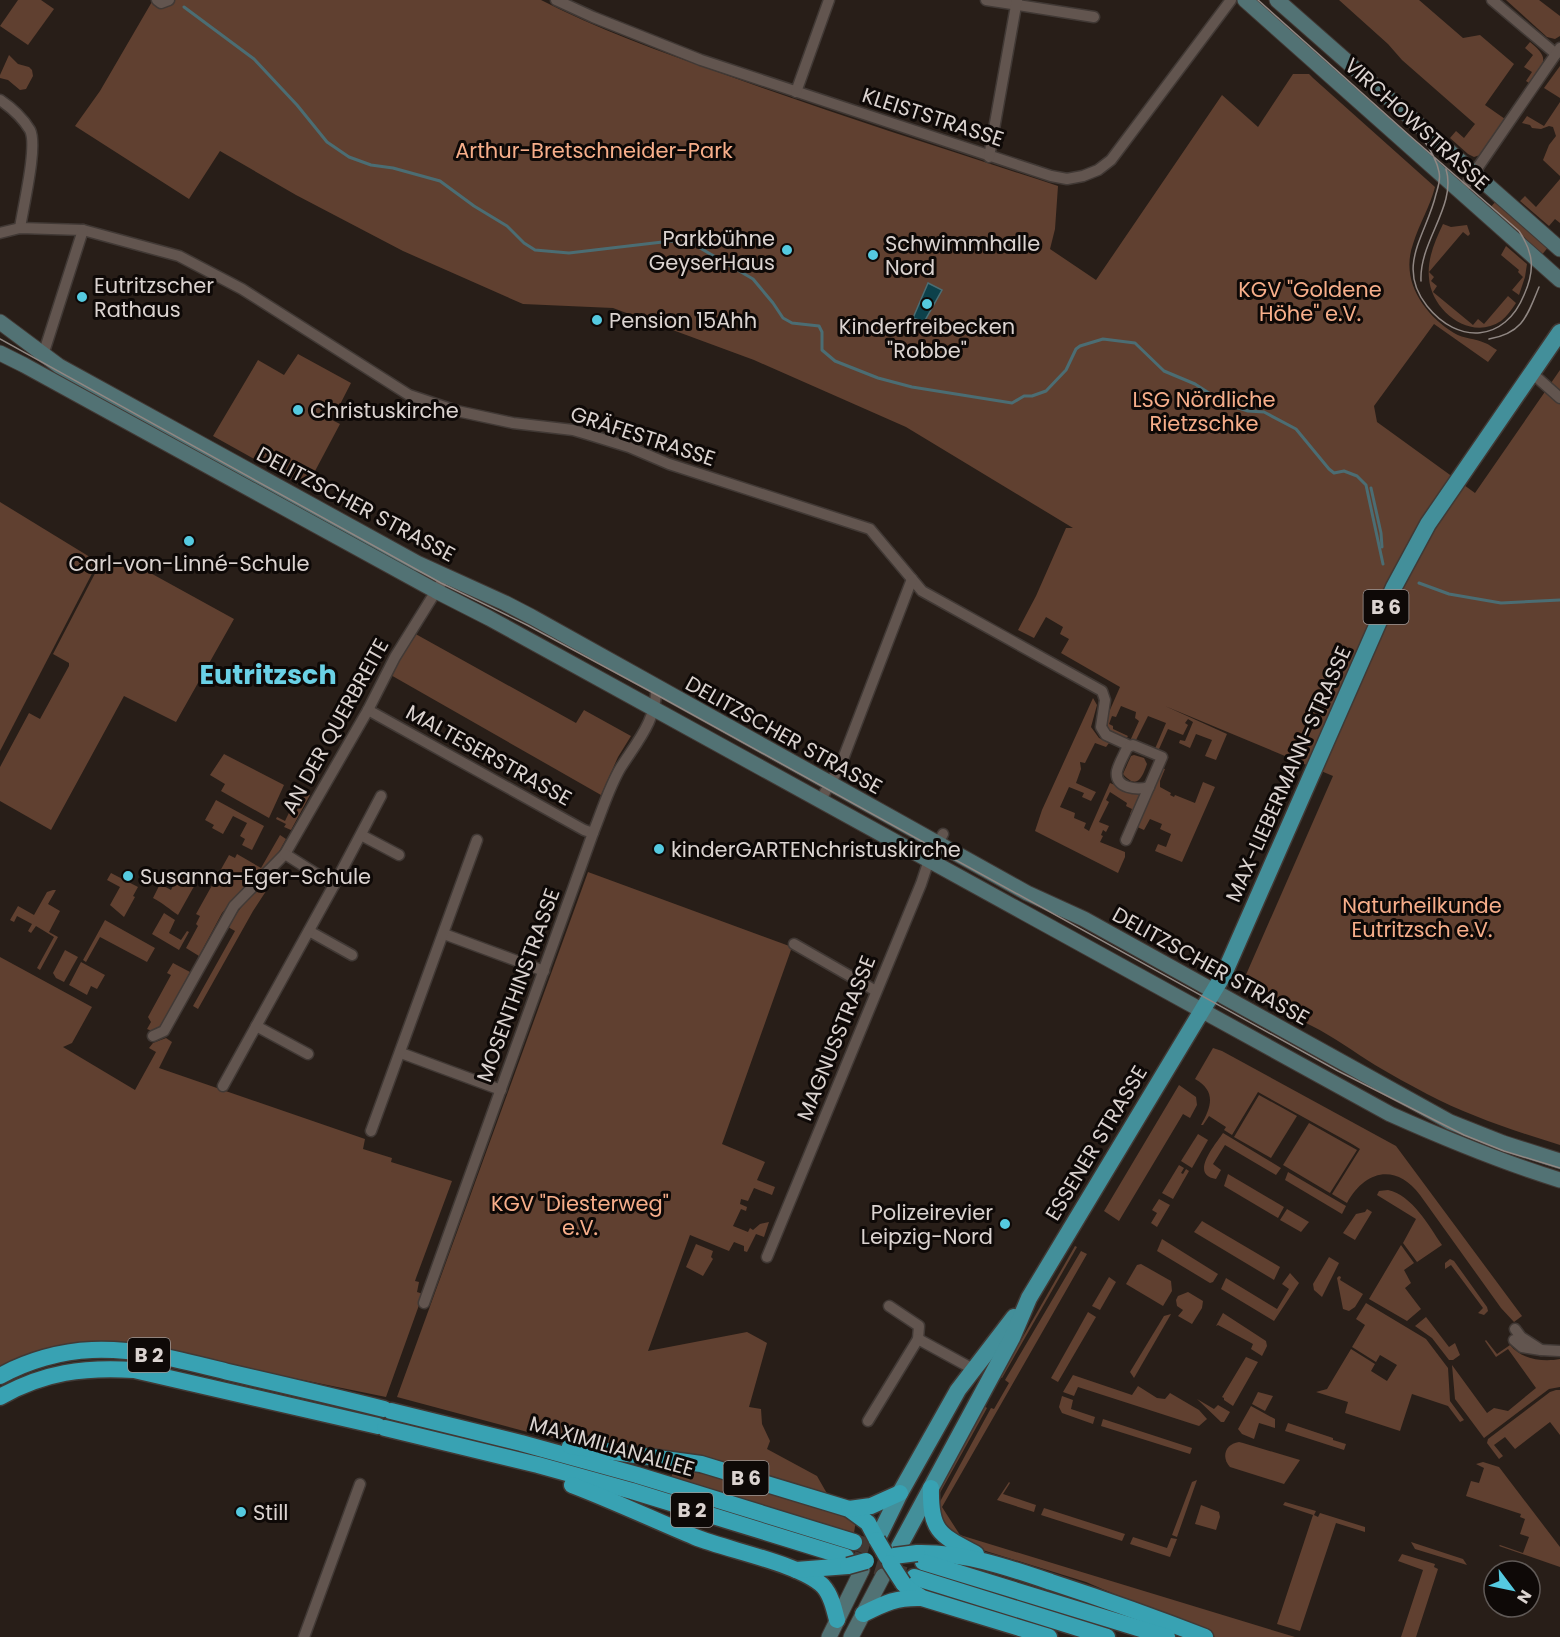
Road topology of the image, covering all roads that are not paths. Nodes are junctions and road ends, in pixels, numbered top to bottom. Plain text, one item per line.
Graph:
1 (556, 0) edge
2 (829, 0) edge
3 (986, 0) edge
4 (1231, 0) edge
5 (1245, 0) edge
6 (1277, 0) edge
7 (1492, 0) edge
8 (1017, 3) edge
9 (1094, 17) dead end
10 (1558, 51) edge
11 (796, 93) junction
12 (0, 100) edge
13 (989, 157) junction
14 (1474, 174) junction
15 (1461, 192) junction
16 (20, 228) junction
17 (83, 230) junction
18 (0, 233) edge
19 (1560, 249) edge
20 (1560, 280) edge
21 (0, 322) edge
22 (1560, 332) edge
23 (0, 353) edge
24 (43, 354) junction
25 (1532, 373) junction
26 (1560, 398) edge
27 (446, 576) junction
28 (912, 579) junction
29 (436, 591) junction
30 (656, 686) junction
31 (654, 709) junction
32 (368, 710) junction
33 (1130, 746) junction
34 (830, 784) junction
35 (1149, 787) junction
36 (381, 796) dead end
37 (820, 801) junction
38 (593, 832) junction
39 (361, 835) junction
40 (940, 839) junction
41 (477, 840) dead end
42 (1126, 840) dead end
43 (285, 854) junction
44 (399, 855) dead end
45 (929, 860) junction
46 (334, 885) junction
47 (309, 930) junction
48 (444, 934) junction
49 (794, 944) dead end
50 (352, 955) dead end
51 (544, 971) junction
52 (876, 991) junction
53 (1214, 991) junction
54 (1201, 1011) junction
55 (256, 1026) junction
56 (153, 1036) dead end
57 (401, 1053) junction
58 (308, 1054) dead end
59 (223, 1086) dead end
60 (501, 1090) junction
61 (371, 1131) dead end
62 (1560, 1161) edge
63 (1560, 1180) edge
64 (767, 1257) dead end
65 (1029, 1298) junction
66 (424, 1303) dead end
67 (889, 1306) dead end
68 (1515, 1329) dead end
69 (918, 1339) junction
70 (1514, 1341) dead end
71 (1541, 1350) junction
72 (1560, 1351) edge
73 (974, 1369) junction
74 (0, 1376) edge
75 (0, 1397) edge
76 (868, 1421) dead end
77 (521, 1443) junction
78 (538, 1465) junction
79 (360, 1484) dead end
80 (931, 1488) junction
81 (900, 1493) junction
82 (849, 1509) junction
83 (877, 1540) junction
84 (854, 1542) tunnel mouth
85 (920, 1557) junction
86 (891, 1560) junction
87 (996, 1563) junction
88 (856, 1564) junction
89 (796, 1570) junction
90 (908, 1580) junction
91 (922, 1598) junction
92 (863, 1614) junction
93 (837, 1620) junction
94 (304, 1637) edge
95 (829, 1637) edge
96 (851, 1637) edge
97 (1049, 1637) edge
98 (1107, 1637) edge
99 (1167, 1637) edge
100 (1206, 1637) edge

1 - 11 street, KLEISTSTRASSE
2 - 11 street
3 - 8 street
4 - 13 street, KLEISTSTRASSE
5 - 15 main road, VIRCHOWSTRASSE
6 - 14 main road, VIRCHOWSTRASSE
7 - 10 street
8 - 9 street
8 - 13 street
10 - 14 street
11 - 13 street, KLEISTSTRASSE
12 - 16 street
14 - 15 street
14 - 19 main road, VIRCHOWSTRASSE
15 - 20 main road, VIRCHOWSTRASSE
16 - 17 street, GRÄFESTRASSE
16 - 18 street, GRÄFESTRASSE
17 - 24 street
17 - 28 street, GRÄFESTRASSE
21 - 24 main road, DELITZSCHER STRASSE
22 - 25 main road, MAX-LIEBERMANN-STRASSE / B 6
23 - 29 main road, DELITZSCHER STRASSE
24 - 27 main road, DELITZSCHER STRASSE
25 - 26 street
25 - 53 main road, MAX-LIEBERMANN-STRASSE / B 6
27 - 29 street, AN DER QUERBREITE
27 - 30 main road, DELITZSCHER STRASSE
28 - 33 street, GRÄFESTRASSE
28 - 34 street
29 - 31 main road, DELITZSCHER STRASSE
29 - 32 street, AN DER QUERBREITE
30 - 31 street, MOSENTHINSTRASSE
30 - 34 main road, DELITZSCHER STRASSE
31 - 37 main road, DELITZSCHER STRASSE
31 - 38 street, MOSENTHINSTRASSE
32 - 38 street, MALTESERSTRASSE
32 - 43 street, AN DER QUERBREITE
33 - 35 street, GRÄFESTRASSE
33 - 35 street
34 - 37 street
34 - 40 main road, DELITZSCHER STRASSE
35 - 42 street, GRÄFESTRASSE
36 - 39 street
37 - 45 main road, DELITZSCHER STRASSE
38 - 51 street, MOSENTHINSTRASSE
39 - 44 street
39 - 46 street
40 - 45 street, MAGNUSSTRASSE
40 - 53 main road, DELITZSCHER STRASSE
41 - 48 street
43 - 46 street
43 - 56 street, AN DER QUERBREITE
45 - 52 street, MAGNUSSTRASSE
45 - 54 main road, DELITZSCHER STRASSE
46 - 47 street
47 - 50 street
47 - 55 street
48 - 51 street
48 - 57 street
49 - 52 street
51 - 60 street, MOSENTHINSTRASSE
52 - 64 street, MAGNUSSTRASSE
53 - 54 main road, MAX-LIEBERMANN-STRASSE / B 6
53 - 62 main road, DELITZSCHER STRASSE
54 - 63 main road, DELITZSCHER STRASSE
54 - 65 main road, ESSENER STRASSE / B 6
55 - 58 street
55 - 59 street
57 - 60 street
57 - 61 street
60 - 66 street, MOSENTHINSTRASSE
65 - 73 main road, ESSENER STRASSE / B 6
65 - 80 main road, ESSENER STRASSE / B 6
67 - 69 street
68 - 71 street
69 - 73 street
69 - 76 street
70 - 71 street
71 - 72 street
73 - 81 main road, ESSENER STRASSE / B 6
74 - 77 highway, MAXIMILIANALLEE / B 2
75 - 78 highway, MAXIMILIANALLEE / B 2
77 - 82 highway, B 6
77 - 84 highway, MAXIMILIANALLEE / B 2
78 - 88 highway, MAXIMILIANALLEE / B 2
78 - 89 highway
79 - 94 street
80 - 86 main road, ESSENER STRASSE / B 6
80 - 87 highway
81 - 82 highway, B 6
81 - 83 main road, ESSENER STRASSE / B 6
82 - 83 highway
83 - 86 highway, bridge
85 - 86 highway, bridge
85 - 87 highway
85 - 99 highway
86 - 88 highway
86 - 90 highway, bridge
86 - 92 main road, ESSENER STRASSE
87 - 100 highway
88 - 89 highway
88 - 93 main road
89 - 93 highway
90 - 91 highway
90 - 98 highway
91 - 92 highway
91 - 97 highway
92 - 96 main road, ESSENER STRASSE
93 - 95 main road

